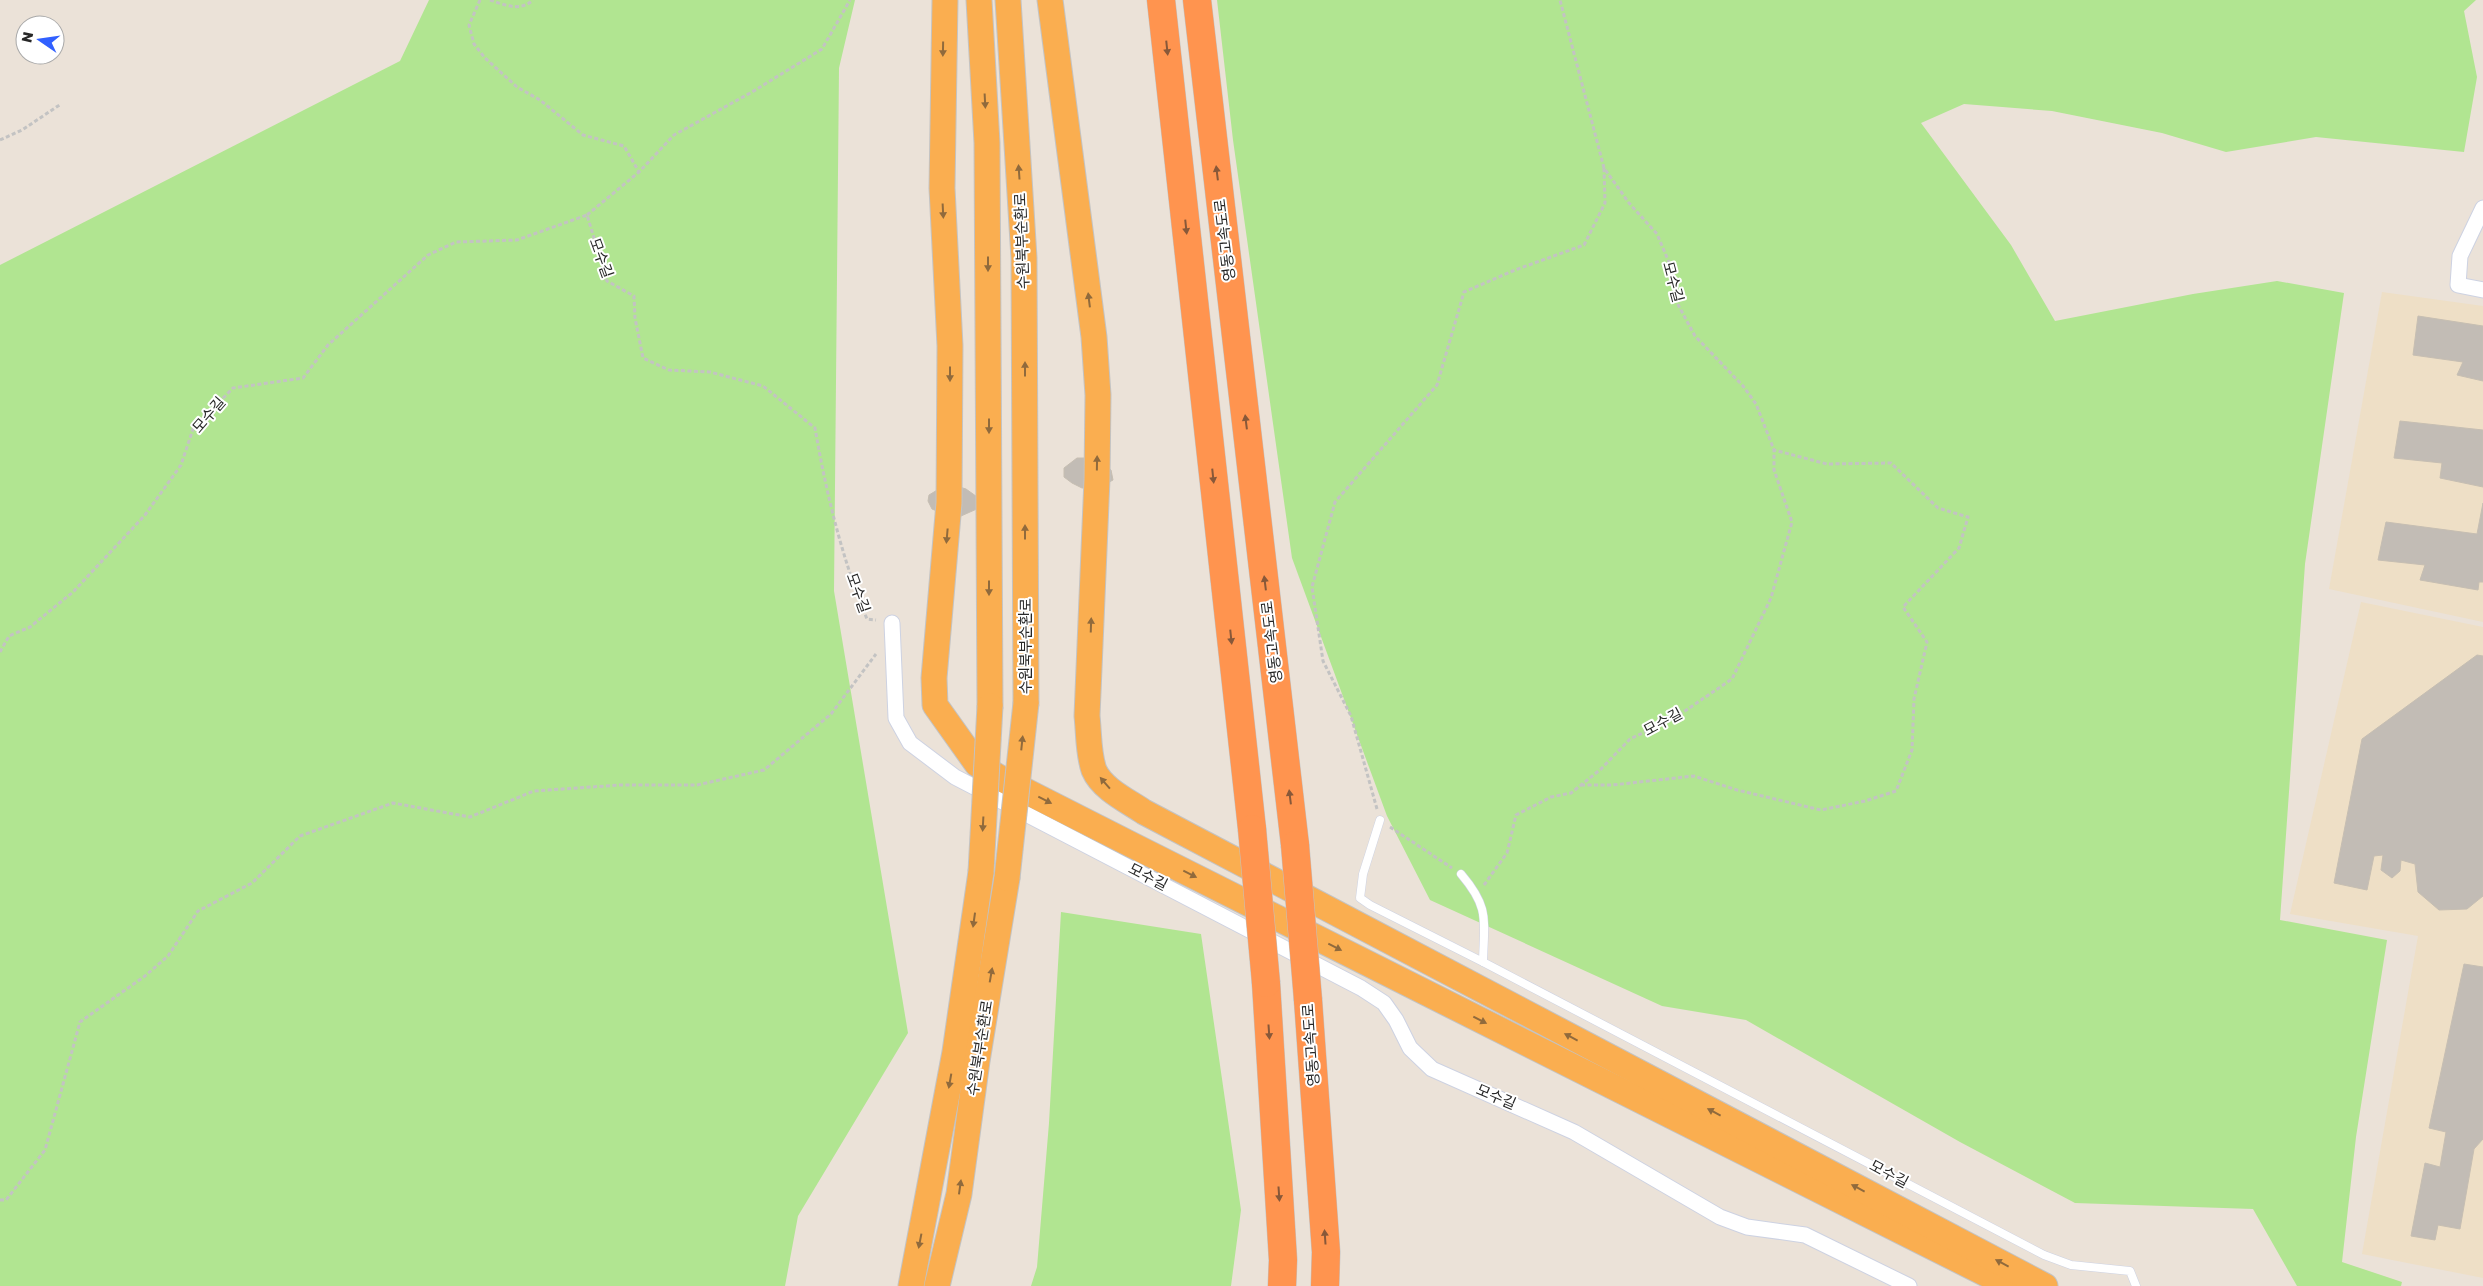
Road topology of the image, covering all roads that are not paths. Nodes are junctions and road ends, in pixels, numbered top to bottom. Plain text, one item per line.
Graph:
1 (945, 0) edge
2 (979, 0) edge
3 (1008, 0) edge
4 (1050, 0) edge
5 (1161, 0) edge
6 (1197, 0) edge
7 (2483, 208) edge
8 (2483, 290) edge
9 (892, 623) road end
10 (1380, 820) road end
11 (1461, 874) road end
12 (1483, 962) junction
13 (911, 1286) edge
14 (937, 1286) edge
15 (1282, 1286) edge
16 (1325, 1286) edge
17 (1908, 1286) edge
18 (2010, 1286) edge
19 (2045, 1286) edge
20 (2136, 1286) edge

1 -> 18 highway
2 -> 13 highway, 수원북부순환로, bridge
14 -> 3 highway, 수원북부순환로, bridge
19 -> 4 highway
5 -> 15 highway, bridge
16 -> 6 highway, 영동고속도로, bridge
7 - 8 street
9 - 17 street, 모수길
10 - 12 lane
11 - 12 lane
12 - 20 lane, 모수길

